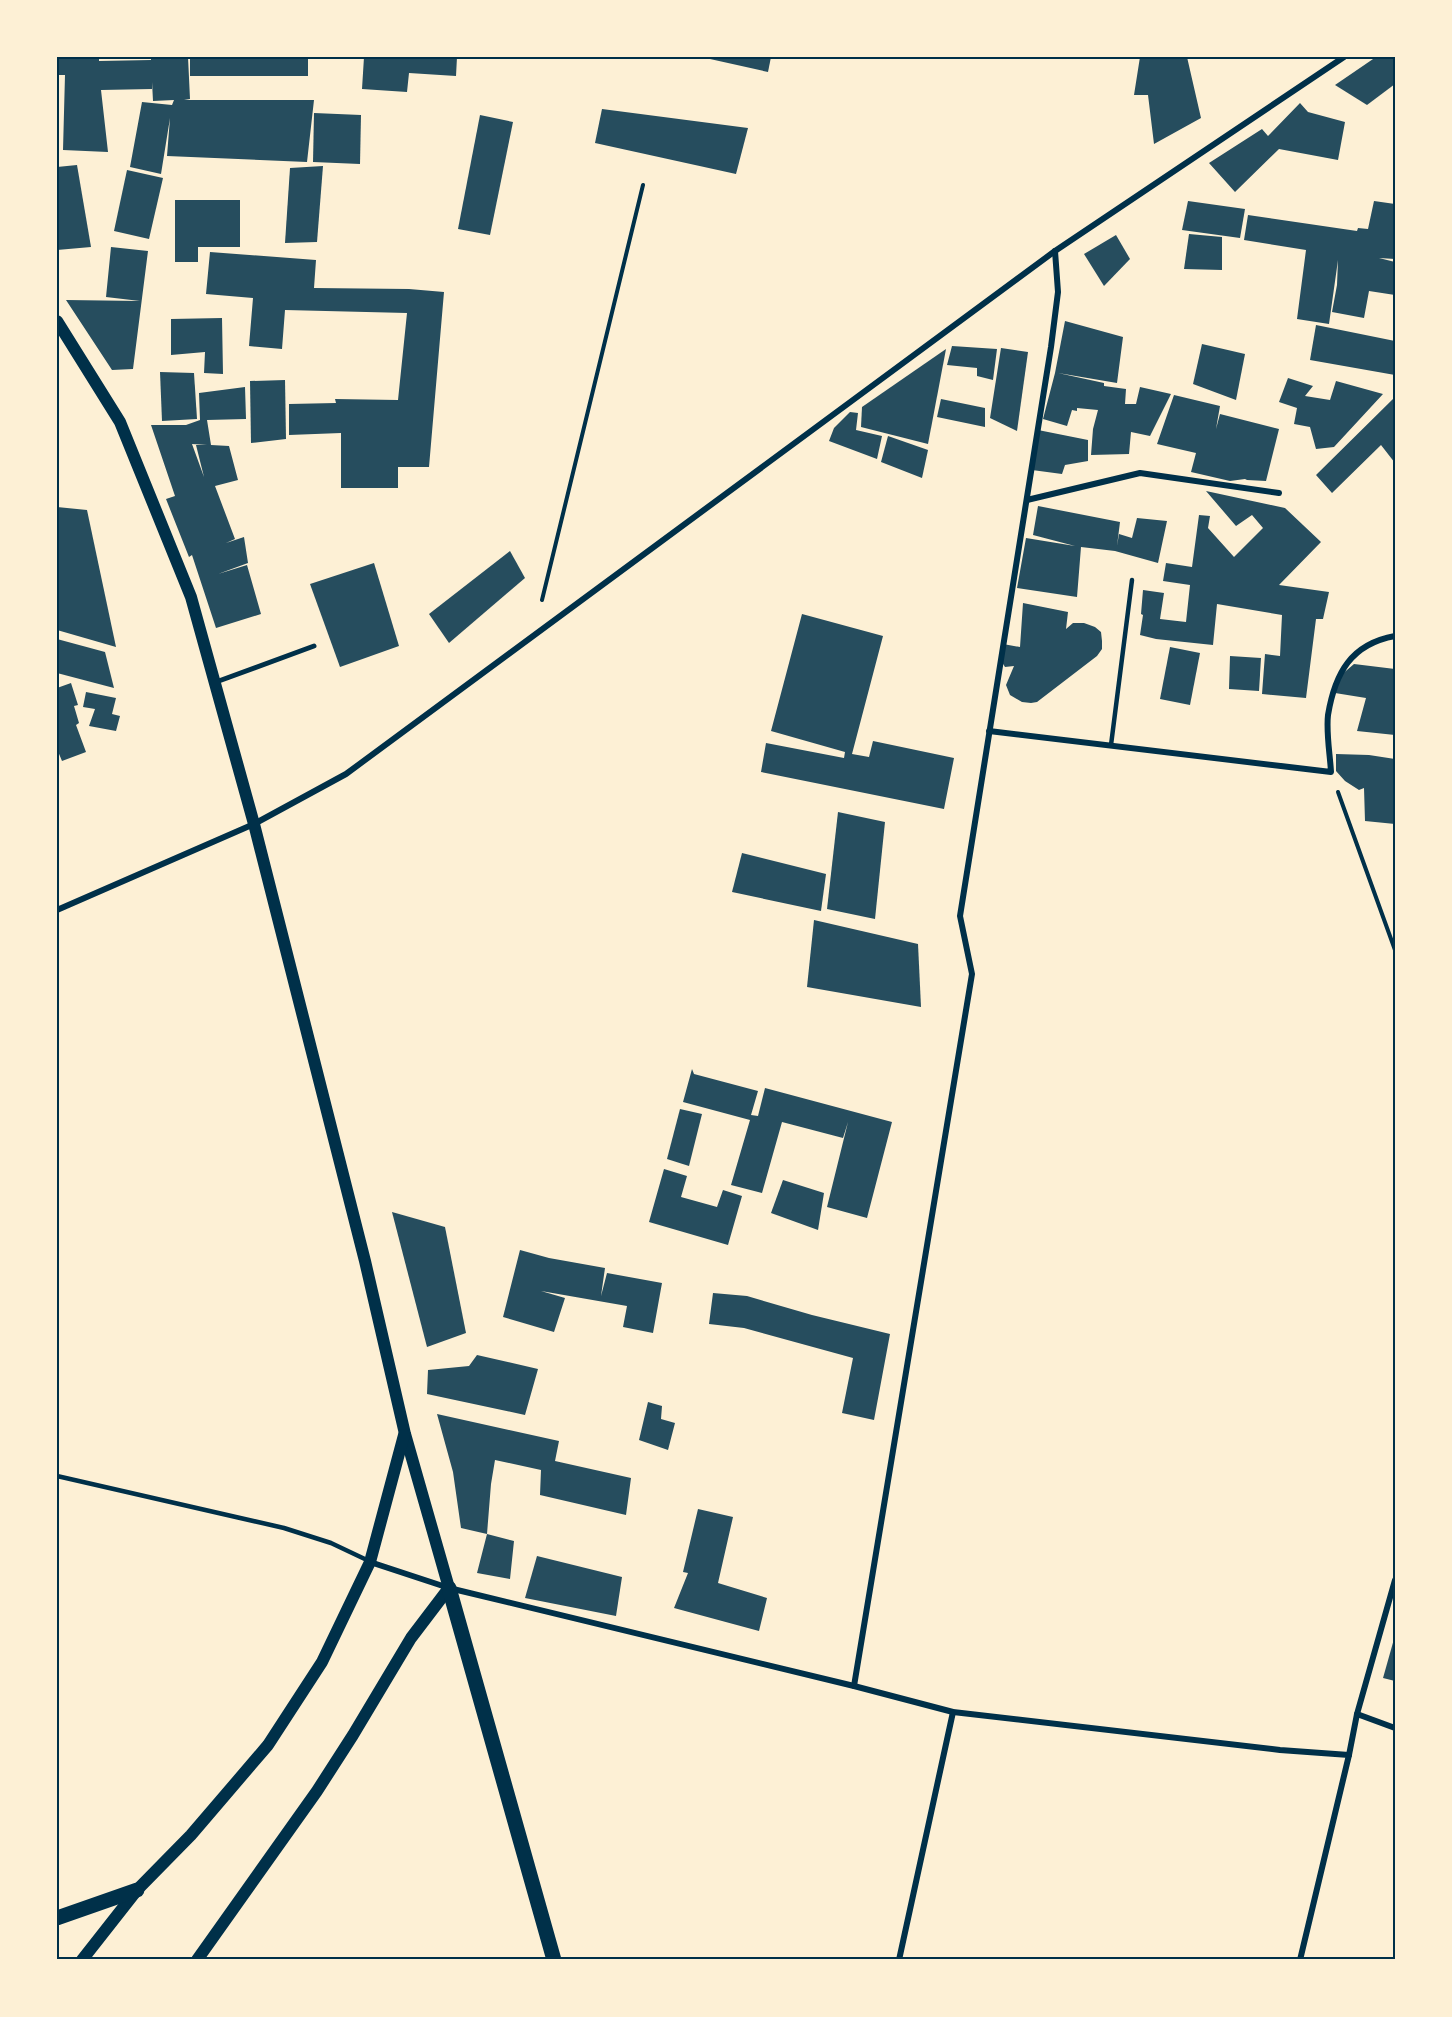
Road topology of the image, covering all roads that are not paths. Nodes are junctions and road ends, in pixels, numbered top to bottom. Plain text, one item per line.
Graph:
1 (1344, 57) edge
2 (1055, 251) junction
3 (57, 321) edge
4 (1279, 493) dead end
5 (1027, 500) junction
6 (1132, 580) dead end
7 (1395, 636) edge
8 (314, 646) dead end
9 (214, 683) junction
10 (989, 731) junction
11 (1111, 745) junction
12 (254, 824) junction
13 (57, 910) edge
14 (405, 1434) junction
15 (57, 1476) edge
16 (370, 1562) junction
17 (1395, 1580) edge
18 (449, 1588) junction
19 (854, 1686) junction
20 (953, 1712) junction
21 (1357, 1714) junction
22 (1395, 1728) edge
23 (1349, 1755) junction
24 (137, 1890) junction
25 (57, 1918) edge
26 (82, 1960) edge
27 (197, 1960) edge
28 (554, 1960) edge
29 (899, 1960) edge
30 (1300, 1960) edge

1 - 2 street
2 - 5 street
2 - 12 street
3 - 9 main road
4 - 5 street
5 - 10 street
6 - 11 lane
7 - 11 street
8 - 9 street
9 - 12 main road
10 - 11 street
10 - 19 street
12 - 13 street
12 - 14 main road
14 - 16 main road
14 - 18 main road
15 - 16 lane
16 - 18 street
16 - 24 main road
17 - 21 street
18 - 19 street
18 - 27 main road
18 - 28 main road
19 - 20 street
20 - 23 street
20 - 29 street
21 - 22 street
21 - 23 street
23 - 30 street
24 - 25 main road
24 - 26 main road

